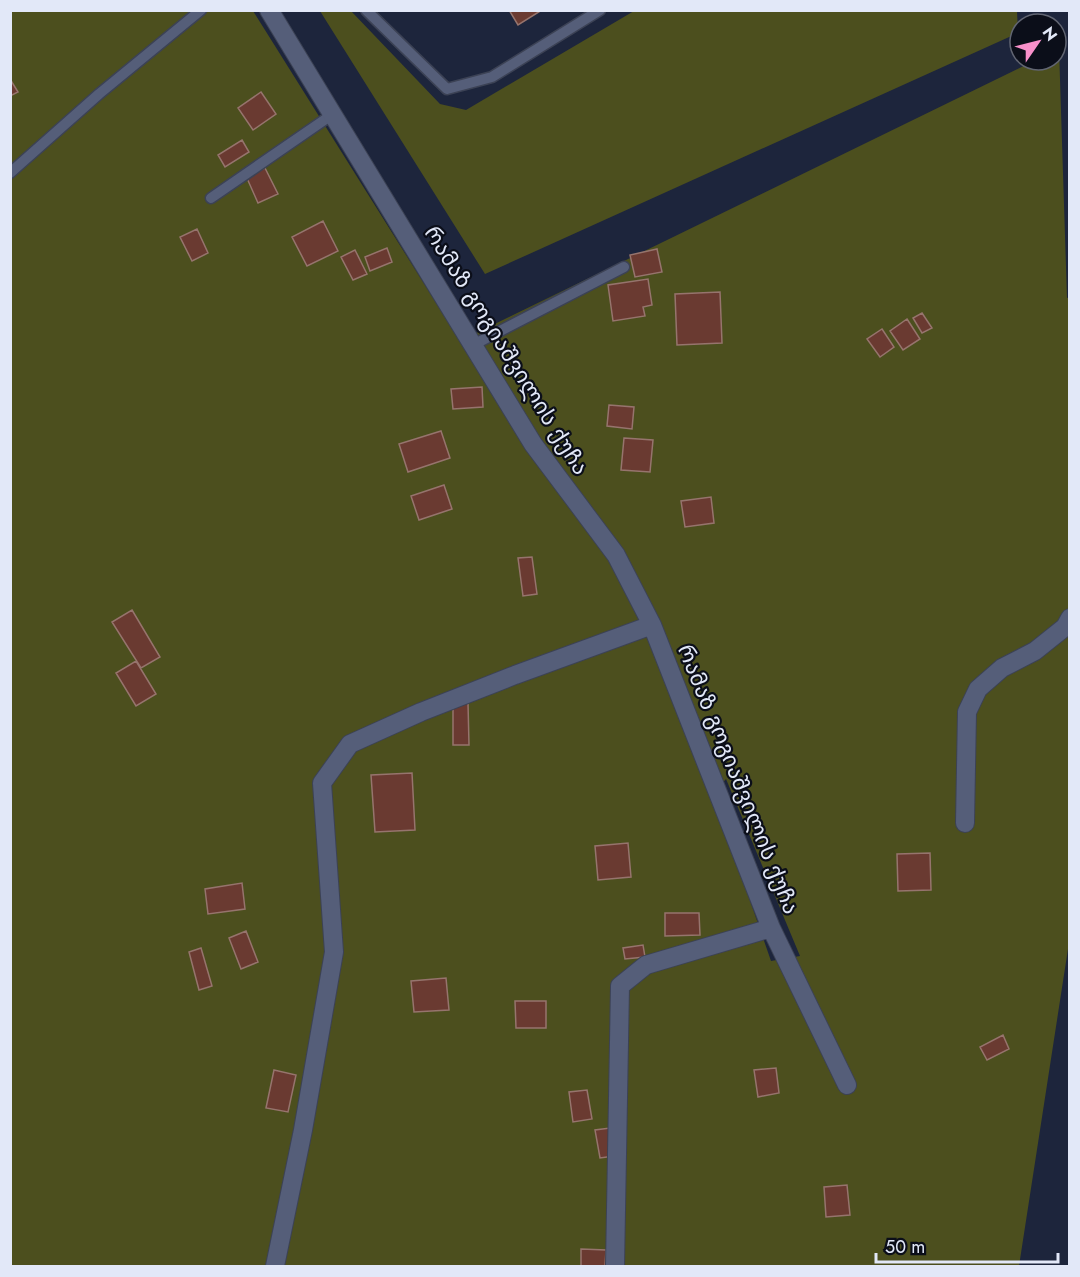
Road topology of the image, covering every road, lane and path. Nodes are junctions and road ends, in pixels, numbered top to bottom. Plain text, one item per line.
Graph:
1 (201, 10) edge
2 (269, 10) edge
3 (366, 10) edge
4 (600, 10) edge
5 (333, 114) junction
6 (10, 173) edge
7 (211, 198) dead end
8 (624, 267) dead end
9 (473, 345) junction
10 (1070, 618) edge
11 (652, 625) junction
12 (965, 822) dead end
13 (771, 928) junction
14 (847, 1085) dead end
15 (275, 1266) edge
16 (615, 1266) edge

1 - 6 lane
2 - 5 street, რამაზ გოგიაშვილის ქუჩა
3 - 4 lane
5 - 7 lane
5 - 9 street, რამაზ გოგიაშვილის ქუჩა
8 - 9 lane
9 - 11 street, რამაზ გოგიაშვილის ქუჩა
10 - 12 street
11 - 13 street, რამაზ გოგიაშვილის ქუჩა
11 - 15 street
13 - 14 street, რამაზ გოგიაშვილის ქუჩა
13 - 16 street

